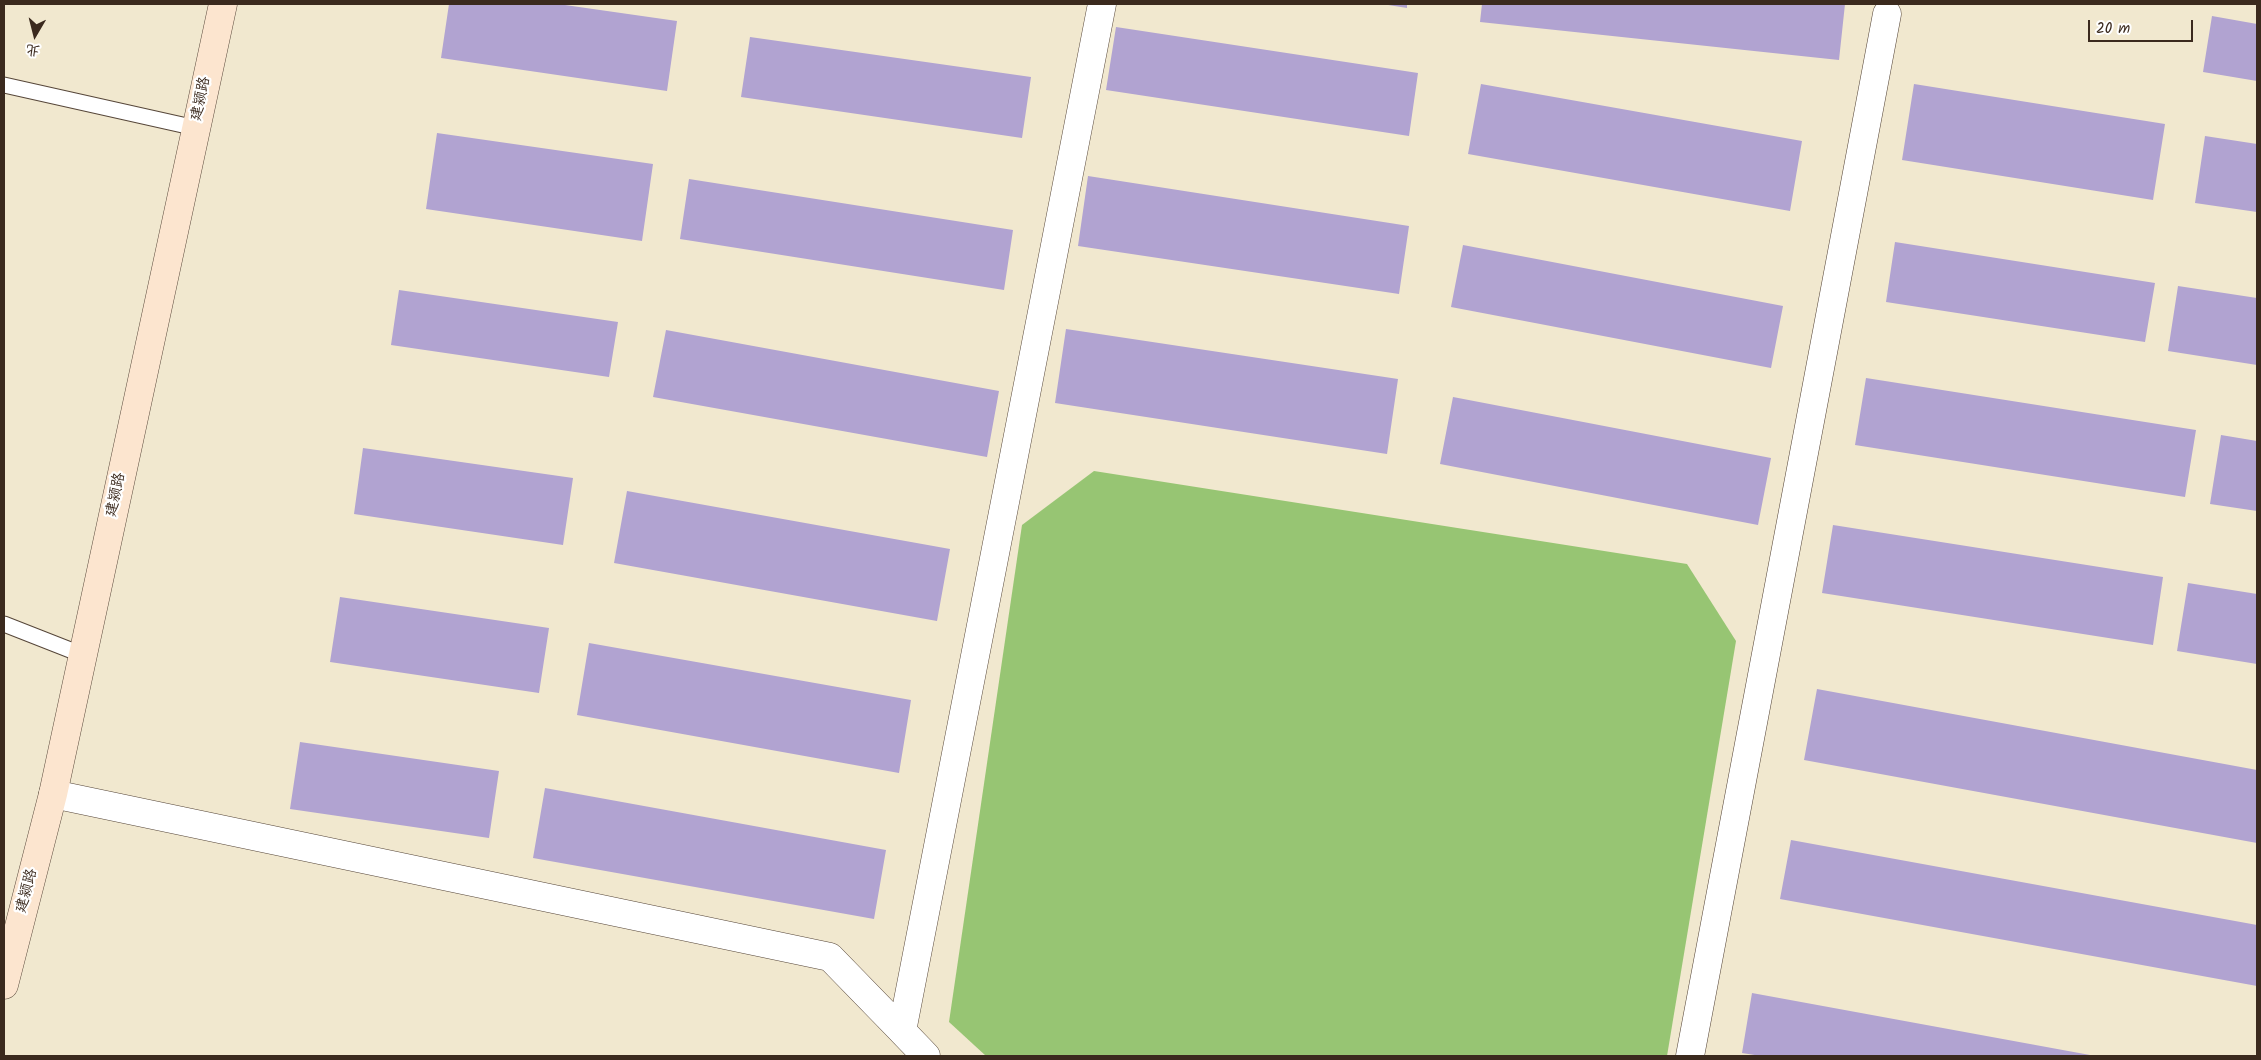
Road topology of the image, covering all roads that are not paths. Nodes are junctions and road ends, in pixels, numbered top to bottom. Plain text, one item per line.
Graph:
1 (223, 4) edge
2 (1102, 4) edge
3 (1888, 14) dead end
4 (4, 85) edge
5 (196, 128) junction
6 (4, 624) edge
7 (83, 655) junction
8 (53, 794) junction
9 (4, 985) edge
10 (902, 1031) junction
11 (926, 1056) edge
12 (1690, 1056) edge

1 - 5 street, 建颍路
2 - 10 street
3 - 12 street
4 - 5 lane
5 - 7 street, 建颍路
6 - 7 lane
7 - 8 street, 建颍路
8 - 9 street, 建颍路
8 - 10 street
10 - 11 street

